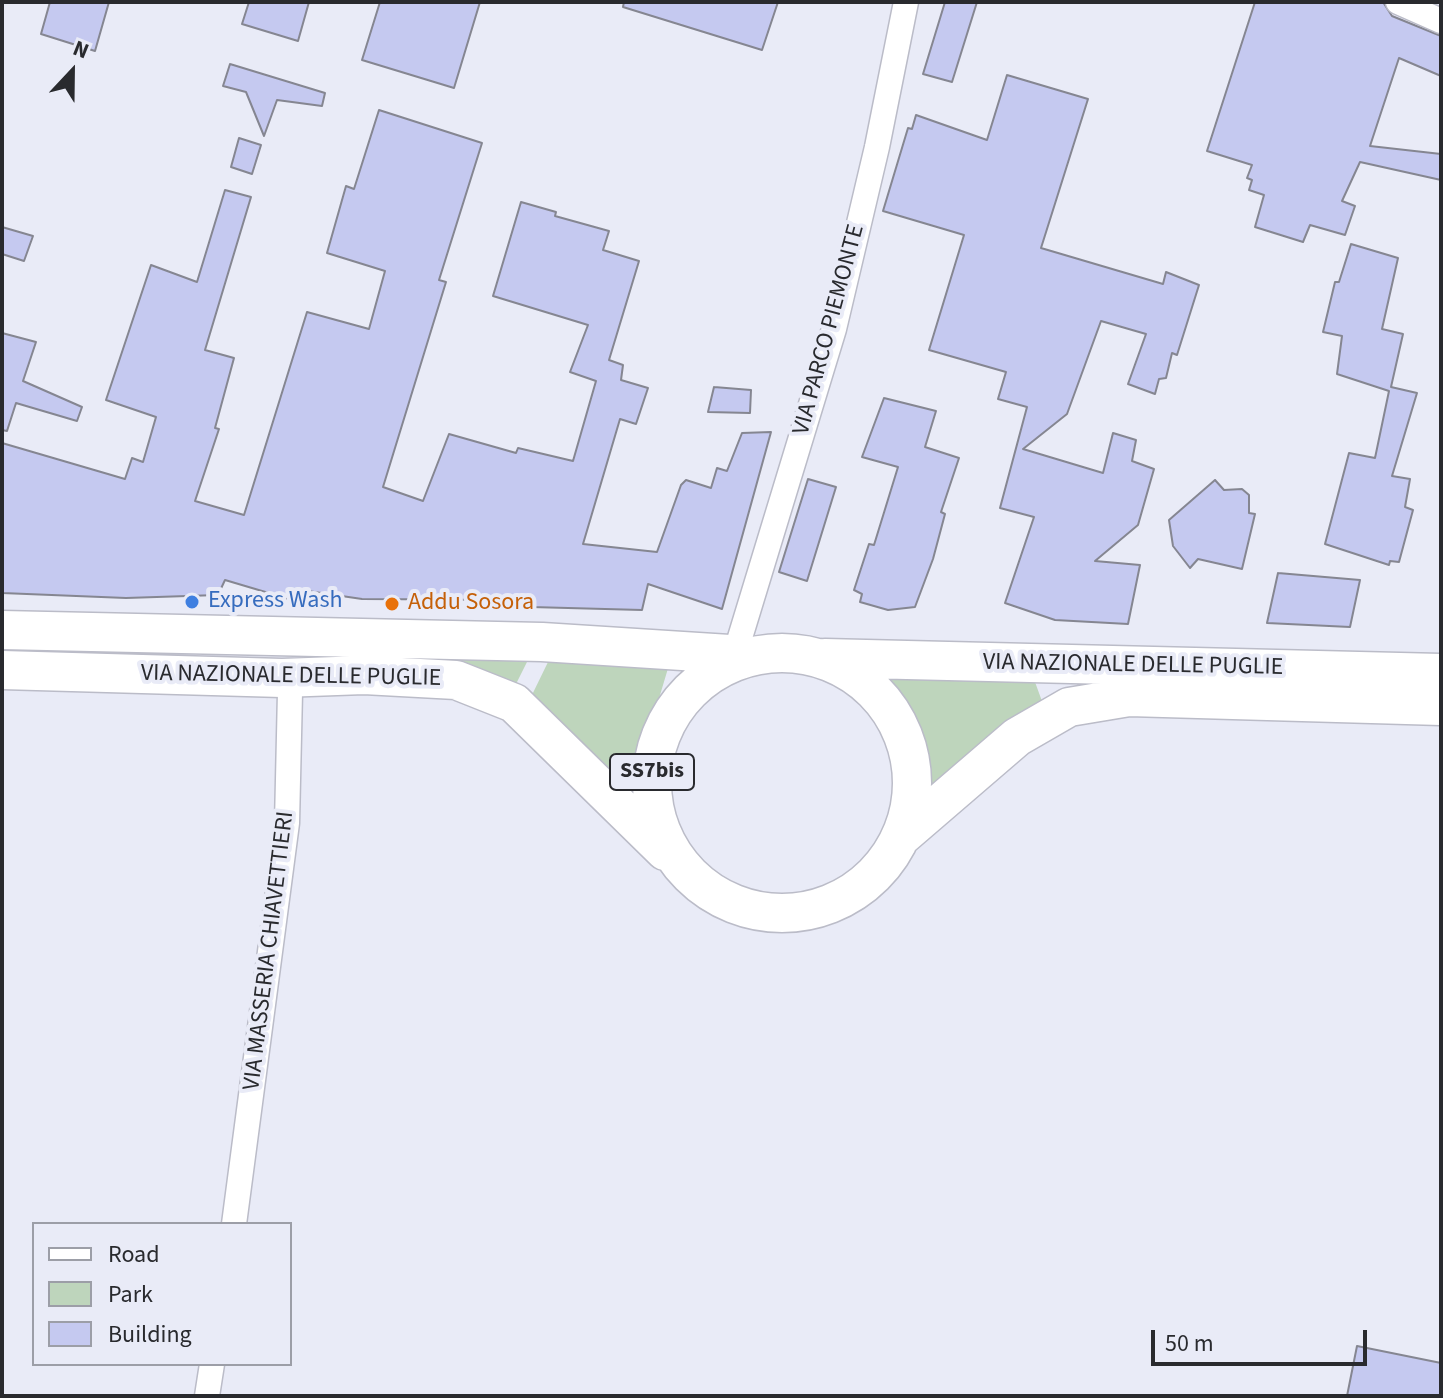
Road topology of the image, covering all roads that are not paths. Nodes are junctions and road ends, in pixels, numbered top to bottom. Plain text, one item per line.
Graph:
1 (906, 2) edge
2 (1398, 2) edge
3 (1441, 21) edge
4 (2, 630) edge
5 (740, 654) junction
6 (825, 658) junction
7 (2, 670) edge
8 (1441, 673) edge
9 (282, 678) junction
10 (1441, 706) edge
11 (902, 836) junction
12 (695, 881) junction
13 (234, 1222) edge
14 (212, 1366) edge
15 (207, 1396) edge

1 - 5 street, VIA PARCO PIEMONTE
2 - 3 street
4 - 5 main road, VIA NAZIONALE DELLE PUGLIE / SS7bis
5 - 6 main road, VIA NAZIONALE DELLE PUGLIE / SS7bis
5 - 12 main road, VIA NAZIONALE DELLE PUGLIE / SS7bis
6 - 8 main road, VIA NAZIONALE DELLE PUGLIE / SS7bis
6 - 11 main road, VIA NAZIONALE DELLE PUGLIE / SS7bis
7 - 9 main road, VIA NAZIONALE DELLE PUGLIE / SS7bis
9 - 12 main road, VIA NAZIONALE DELLE PUGLIE / SS7bis
9 - 13 street, VIA MASSERIA CHIAVETTIERI
10 - 11 main road, VIA NAZIONALE DELLE PUGLIE / SS7bis
11 - 12 main road, VIA NAZIONALE DELLE PUGLIE / SS7bis
14 - 15 street

